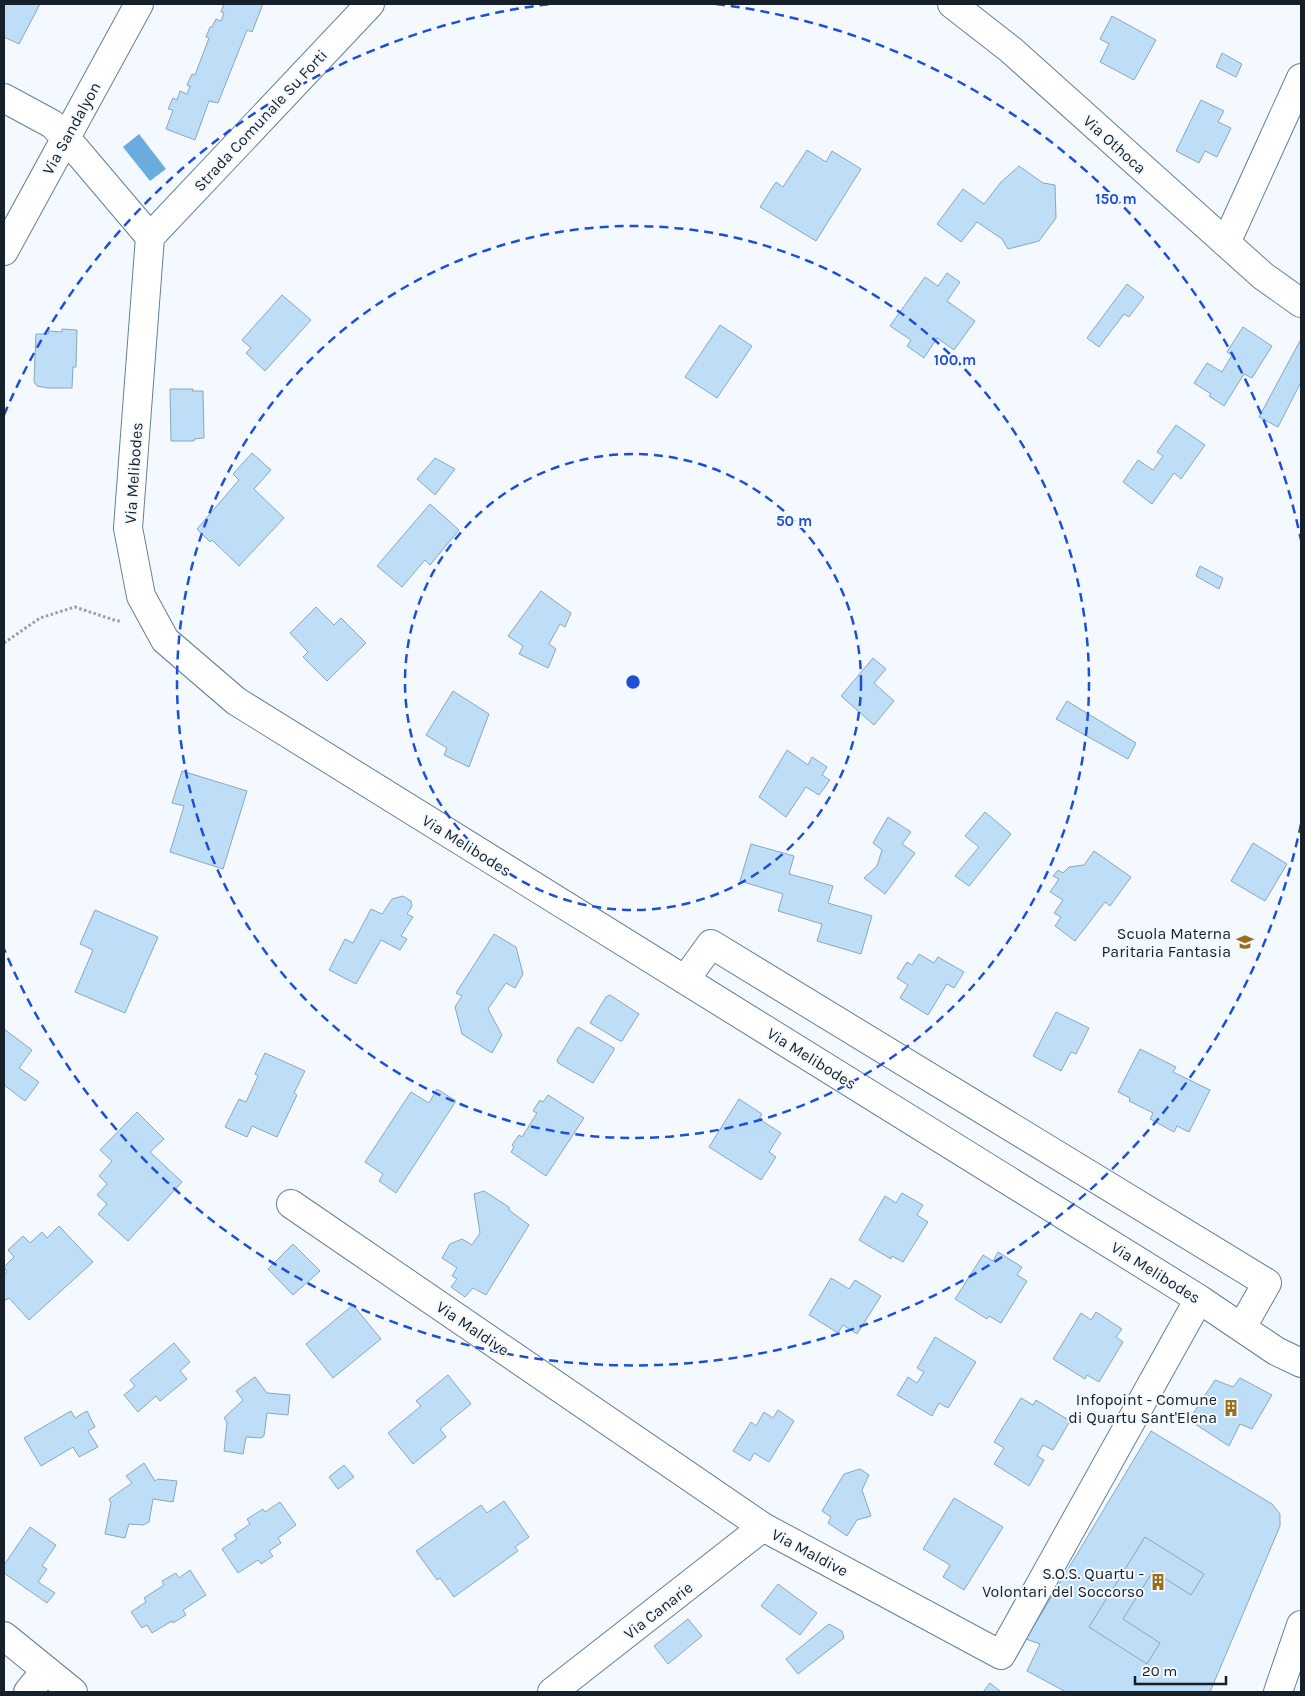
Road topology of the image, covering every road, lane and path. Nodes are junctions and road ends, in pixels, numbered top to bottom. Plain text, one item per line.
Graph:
1 (139, 4) edge
2 (370, 4) edge
3 (952, 4) edge
4 (1301, 78) edge
5 (4, 98) edge
6 (66, 138) junction
7 (150, 237) junction
8 (1226, 243) junction
9 (4, 251) edge
10 (1301, 303) edge
11 (155, 622) junction
12 (4, 644) edge
13 (685, 980) junction
14 (291, 1204) dead end
15 (1199, 1299) junction
16 (1242, 1327) junction
17 (1301, 1363) edge
18 (763, 1527) junction
19 (1301, 1625) edge
20 (4, 1636) edge
21 (46, 1670) junction
22 (28, 1692) edge
23 (73, 1692) edge
24 (552, 1692) edge
25 (1278, 1692) edge

1 - 6 street, Via Sandalyon
2 - 7 street, Strada Comunale Su Forti
3 - 8 street, Via Othoca
4 - 8 street
5 - 6 street
6 - 7 street
6 - 9 street, Via Sandalyon
7 - 11 street, Via Melibodes
8 - 10 street, Via Othoca
11 - 12 path
11 - 13 street, Via Melibodes
13 - 15 street, Via Melibodes
13 - 16 street
14 - 18 street, Via Maldive
15 - 16 street, Via Melibodes
15 - 18 street, Via Maldive
16 - 17 street, Via Melibodes
18 - 24 street, Via Canarie
19 - 25 street
20 - 21 street
21 - 22 street
21 - 23 street

